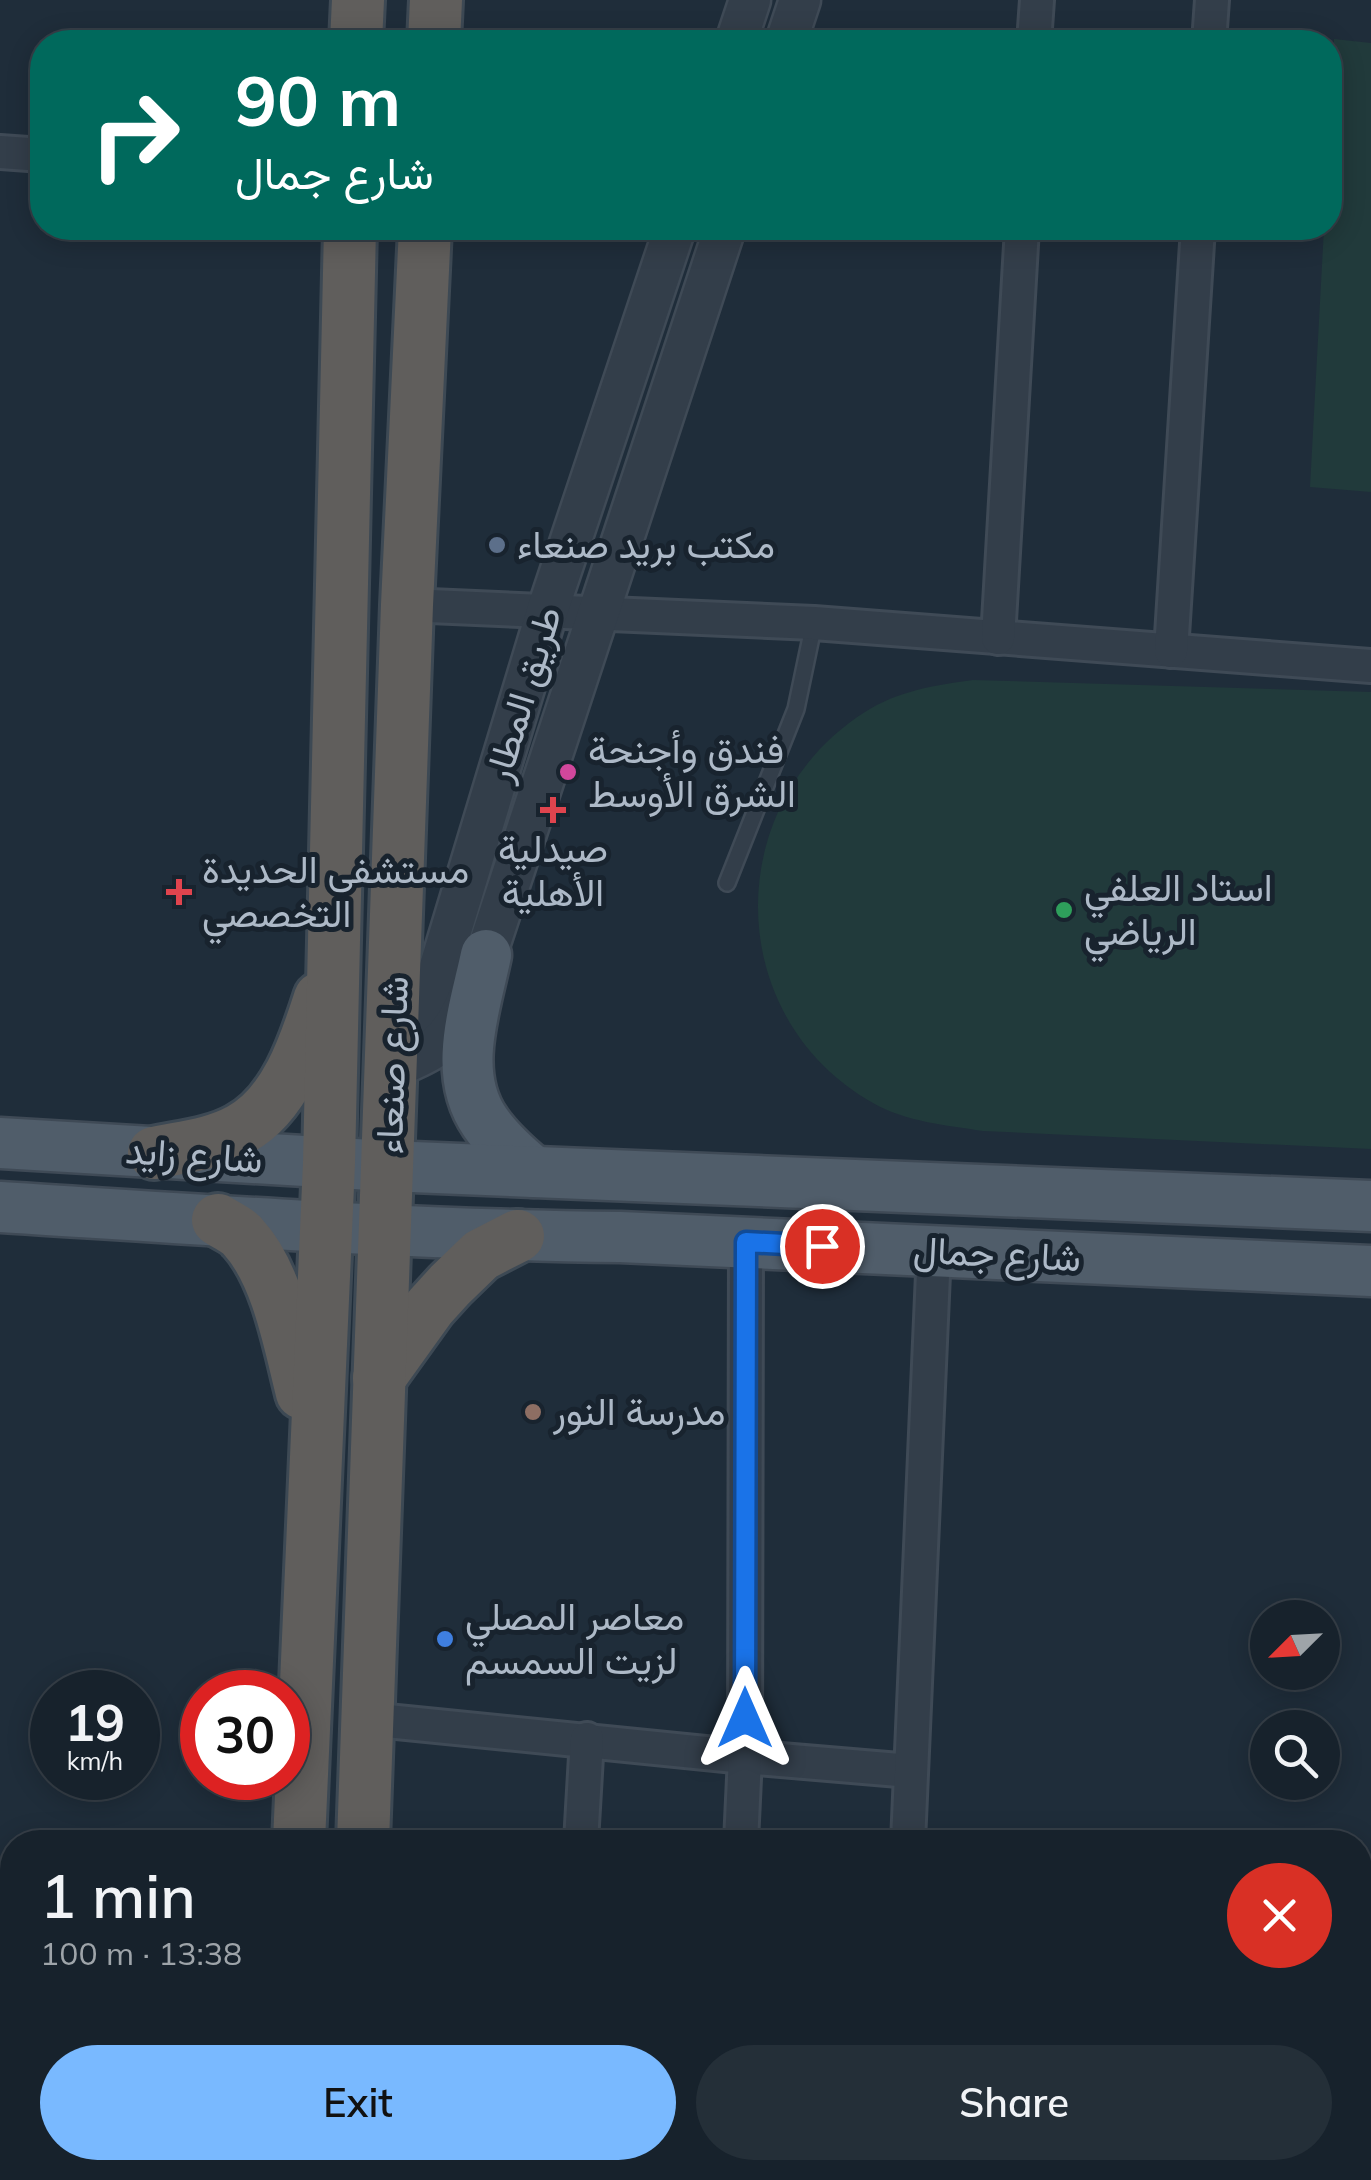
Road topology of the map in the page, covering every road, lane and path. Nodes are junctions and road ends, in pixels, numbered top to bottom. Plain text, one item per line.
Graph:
1 (358, 0) edge
2 (436, 0) edge
3 (750, 0) edge
4 (800, 0) edge
5 (1037, 0) edge
6 (1212, 0) edge
7 (357, 30) edge
8 (435, 30) edge
9 (740, 30) edge
10 (790, 30) edge
11 (1035, 30) edge
12 (1210, 30) edge
13 (0, 152) edge
14 (30, 153) edge
15 (350, 240) edge
16 (424, 240) edge
17 (671, 240) edge
18 (721, 240) edge
19 (1021, 240) edge
20 (1197, 240) edge
21 (407, 605) junction
22 (547, 612) junction
23 (598, 614) junction
24 (814, 624) junction
25 (998, 638) junction
26 (1172, 651) junction
27 (1371, 666) edge
28 (726, 883) dead end
29 (334, 954) junction
30 (486, 955) junction
31 (392, 1052) junction
32 (0, 1143) edge
33 (154, 1153) junction
34 (329, 1163) junction
35 (388, 1166) junction
36 (534, 1172) junction
37 (0, 1206) edge
38 (1371, 1206) edge
39 (218, 1220) junction
40 (326, 1228) junction
41 (384, 1229) junction
42 (518, 1236) junction
43 (746, 1242) junction
44 (934, 1251) junction
45 (1371, 1271) edge
46 (379, 1378) junction
47 (316, 1451) junction
48 (368, 1718) junction
49 (586, 1740) junction
50 (745, 1757) junction
51 (911, 1771) junction
52 (300, 1830) edge
53 (364, 1830) edge
54 (582, 1830) edge
55 (742, 1830) edge
56 (909, 1830) edge

1 - 7 highway
2 - 8 highway
3 - 9 street
4 - 10 street
5 - 11 street
6 - 12 street
13 - 14 street
15 - 29 highway, شارع صنعاء
16 - 21 highway, شارع صنعاء
17 - 22 street, طريق المطار
18 - 23 street
19 - 25 street
20 - 26 street
21 - 22 street
21 - 31 highway, شارع صنعاء
22 - 23 street
22 - 31 street, طريق المطار
23 - 24 street
23 - 30 street
24 - 25 street
24 - 28 lane
25 - 26 street
26 - 27 street
29 - 33 highway
29 - 34 highway, شارع صنعاء
30 - 31 street
30 - 36 main road
31 - 35 highway, شارع صنعاء
32 - 33 main road, شارع زايد
33 - 34 main road, شارع زايد
34 - 35 main road, شارع زايد
34 - 40 highway, شارع صنعاء
35 - 36 main road, شارع جمال
35 - 41 highway, شارع صنعاء
36 - 38 main road, شارع جمال
37 - 39 main road, شارع زايد
39 - 40 main road, شارع زايد
39 - 47 highway
40 - 41 main road, شارع زايد
40 - 47 highway, شارع صنعاء
41 - 42 main road, شارع جمال
41 - 46 highway, شارع صنعاء
42 - 43 main road, شارع جمال
42 - 46 highway
43 - 44 main road, شارع جمال
43 - 50 street
44 - 45 main road, شارع جمال
44 - 51 street
46 - 48 highway, شارع صنعاء
47 - 52 highway, شارع صنعاء
48 - 49 street
48 - 53 highway, شارع صنعاء
49 - 50 street
49 - 54 street
50 - 51 street
50 - 55 street
51 - 56 street

